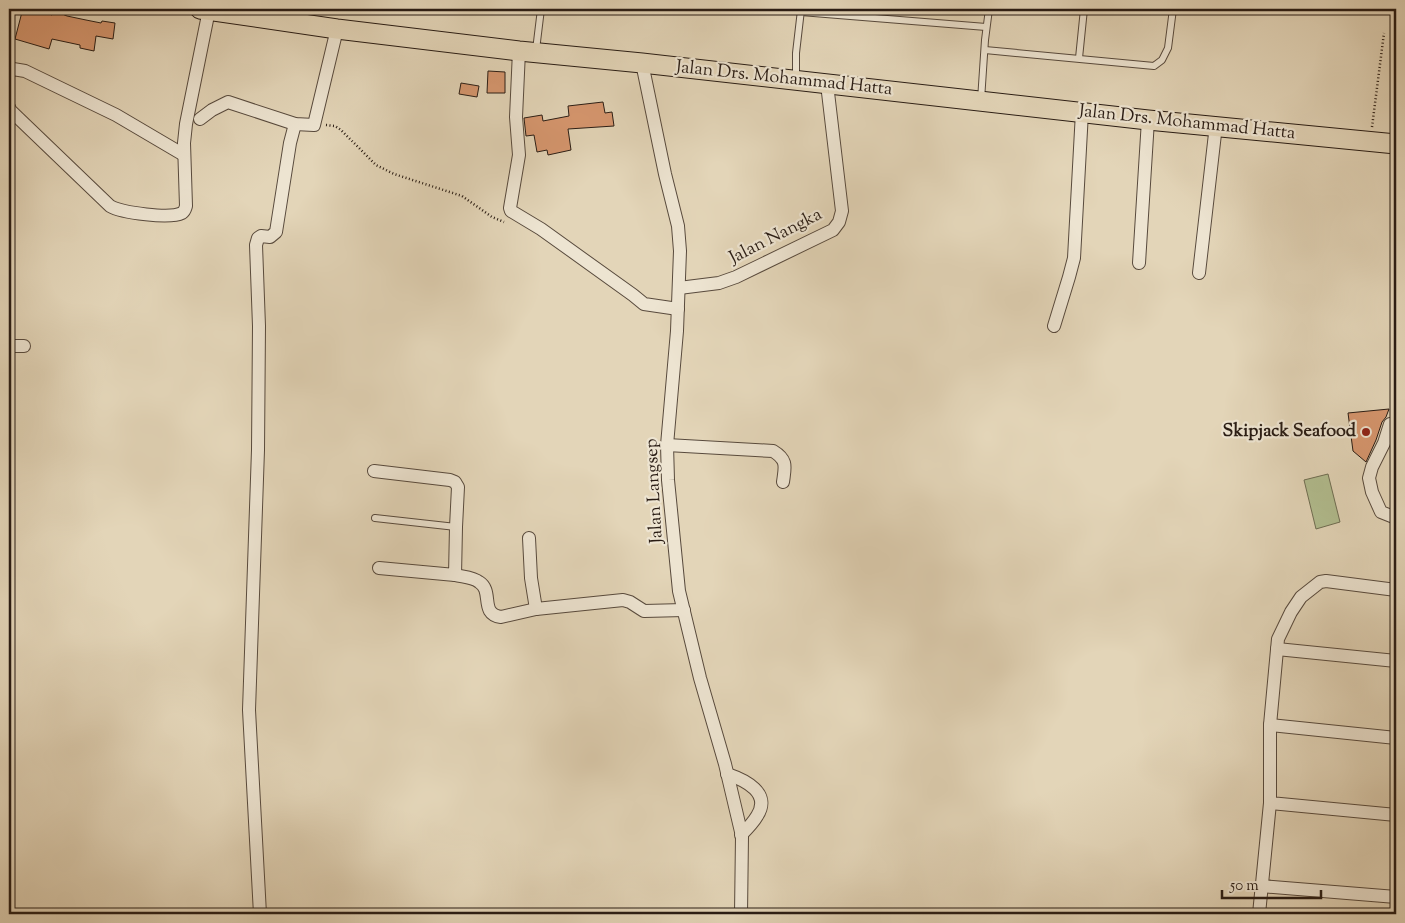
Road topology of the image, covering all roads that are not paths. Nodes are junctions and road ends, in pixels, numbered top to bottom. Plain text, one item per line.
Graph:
1 (204, 9) edge
2 (541, 9) edge
3 (989, 9) edge
4 (1084, 9) edge
5 (1172, 9) edge
6 (801, 10) edge
7 (986, 27) junction
8 (337, 29) junction
9 (985, 50) junction
10 (528, 52) junction
11 (1079, 58) junction
12 (642, 63) junction
13 (9, 73) edge
14 (796, 81) junction
15 (827, 84) junction
16 (981, 101) junction
17 (9, 107) edge
18 (1082, 112) junction
19 (200, 119) dead end
20 (1148, 120) junction
21 (295, 124) junction
22 (1216, 125) junction
23 (1396, 144) edge
24 (184, 149) junction
25 (1139, 263) dead end
26 (1199, 274) dead end
27 (679, 288) junction
28 (678, 310) junction
29 (1054, 326) dead end
30 (9, 346) edge
31 (24, 346) dead end
32 (1390, 424) dead end
33 (667, 445) junction
34 (374, 471) dead end
35 (783, 482) dead end
36 (1380, 508) junction
37 (1396, 510) edge
38 (375, 518) dead end
39 (1396, 518) edge
40 (456, 527) junction
41 (528, 538) dead end
42 (379, 568) dead end
43 (455, 575) junction
44 (1396, 590) edge
45 (536, 609) junction
46 (684, 610) junction
47 (1277, 649) junction
48 (1396, 661) edge
49 (1270, 725) junction
50 (1396, 738) edge
51 (727, 774) junction
52 (1270, 803) junction
53 (1396, 814) edge
54 (741, 835) junction
55 (1261, 886) junction
56 (1396, 897) edge
57 (260, 914) edge
58 (741, 914) edge
59 (1259, 914) edge

1 - 8 main road, Jalan Drs. Mohammad Hatta
1 - 24 street
2 - 10 lane
3 - 7 lane
4 - 11 lane
5 - 11 lane
6 - 7 lane
6 - 14 lane
7 - 9 lane
8 - 10 main road, Jalan Drs. Mohammad Hatta
8 - 21 street
9 - 11 lane
9 - 16 lane
10 - 12 main road, Jalan Drs. Mohammad Hatta
10 - 28 street
12 - 14 main road, Jalan Drs. Mohammad Hatta
12 - 27 street, Jalan Langsep
13 - 24 street
14 - 15 main road, Jalan Drs. Mohammad Hatta
15 - 16 main road, Jalan Drs. Mohammad Hatta
15 - 27 street, Jalan Nangka
16 - 18 main road, Jalan Drs. Mohammad Hatta
17 - 24 street
18 - 20 main road, Jalan Drs. Mohammad Hatta
18 - 29 street
19 - 21 street
20 - 22 main road, Jalan Drs. Mohammad Hatta
20 - 25 street
21 - 57 street
22 - 23 main road, Jalan Drs. Mohammad Hatta
22 - 26 street
27 - 28 street, Jalan Langsep
28 - 33 street, Jalan Langsep
30 - 31 street
32 - 36 street
33 - 35 street
33 - 46 street, Jalan Langsep
34 - 40 street
36 - 37 street
36 - 39 street
38 - 40 lane
40 - 43 street
41 - 45 street
42 - 43 street
43 - 45 street
44 - 47 street
45 - 46 street
46 - 51 street, Jalan Langsep
47 - 48 street
47 - 49 street
49 - 50 street
49 - 52 street
51 - 54 street, Jalan Langsep
51 - 54 street
52 - 53 street
52 - 55 street
54 - 58 street, Jalan Langsep
55 - 56 street
55 - 59 street

